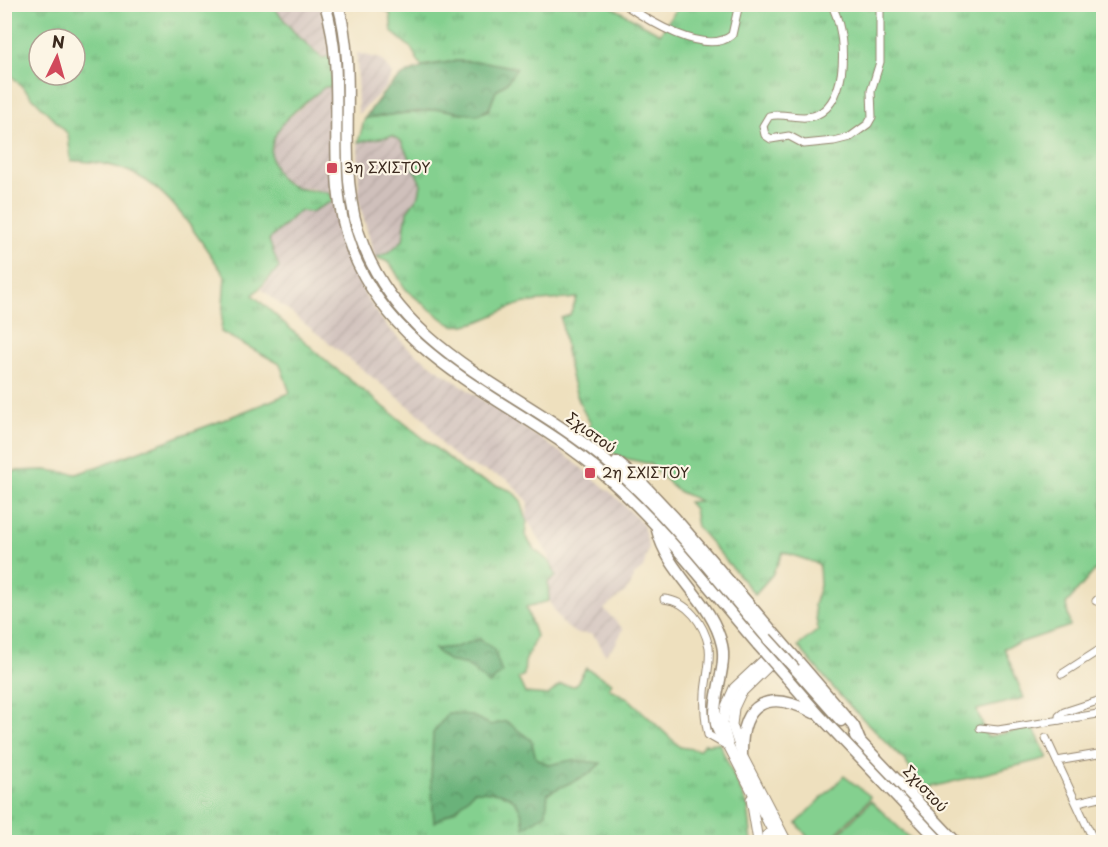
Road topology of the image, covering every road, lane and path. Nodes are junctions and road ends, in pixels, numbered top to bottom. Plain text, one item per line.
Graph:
1 (325, 4) edge
2 (338, 4) edge
3 (624, 4) edge
4 (739, 4) edge
5 (831, 4) edge
6 (880, 4) edge
7 (583, 443) junction
8 (656, 527) junction
9 (1104, 594) edge
10 (664, 599) dead end
11 (1096, 601) dead end
12 (763, 641) junction
13 (785, 645) junction
14 (1104, 647) edge
15 (1062, 674) dead end
16 (1104, 699) edge
17 (1104, 713) edge
18 (820, 716) junction
19 (1059, 720) junction
20 (980, 728) dead end
21 (1046, 738) dead end
22 (860, 741) junction
23 (728, 744) junction
24 (1104, 753) edge
25 (742, 755) junction
26 (1057, 761) junction
27 (748, 785) junction
28 (1104, 796) edge
29 (1078, 802) junction
30 (766, 822) junction
31 (771, 832) junction
32 (1104, 839) edge
33 (760, 842) edge
34 (1093, 842) edge
35 (778, 843) edge
36 (787, 843) edge
37 (940, 843) edge
38 (956, 843) edge

1 - 8 main road, Σχιστού
2 - 7 main road, Σχιστού
3 - 4 street
5 - 6 street
7 - 12 main road, Σχιστού
7 - 13 main road
8 - 12 main road, Σχιστού
8 - 23 main road
9 - 11 street
10 - 23 street
12 - 18 main road, Σχιστού, bridge
12 - 22 main road, Σχιστού, bridge
13 - 22 main road
13 - 23 main road
13 - 25 main road
14 - 15 street
16 - 19 street
17 - 19 street
18 - 25 main road
18 - 37 main road, Σχιστού
19 - 20 street
21 - 26 street
22 - 38 main road, Σχιστού
23 - 27 main road
24 - 26 street
25 - 36 main road
26 - 29 street
27 - 30 main road
27 - 33 main road
28 - 29 street
29 - 34 street
30 - 31 main road
30 - 33 street
31 - 33 street
31 - 35 main road
32 - 34 street

